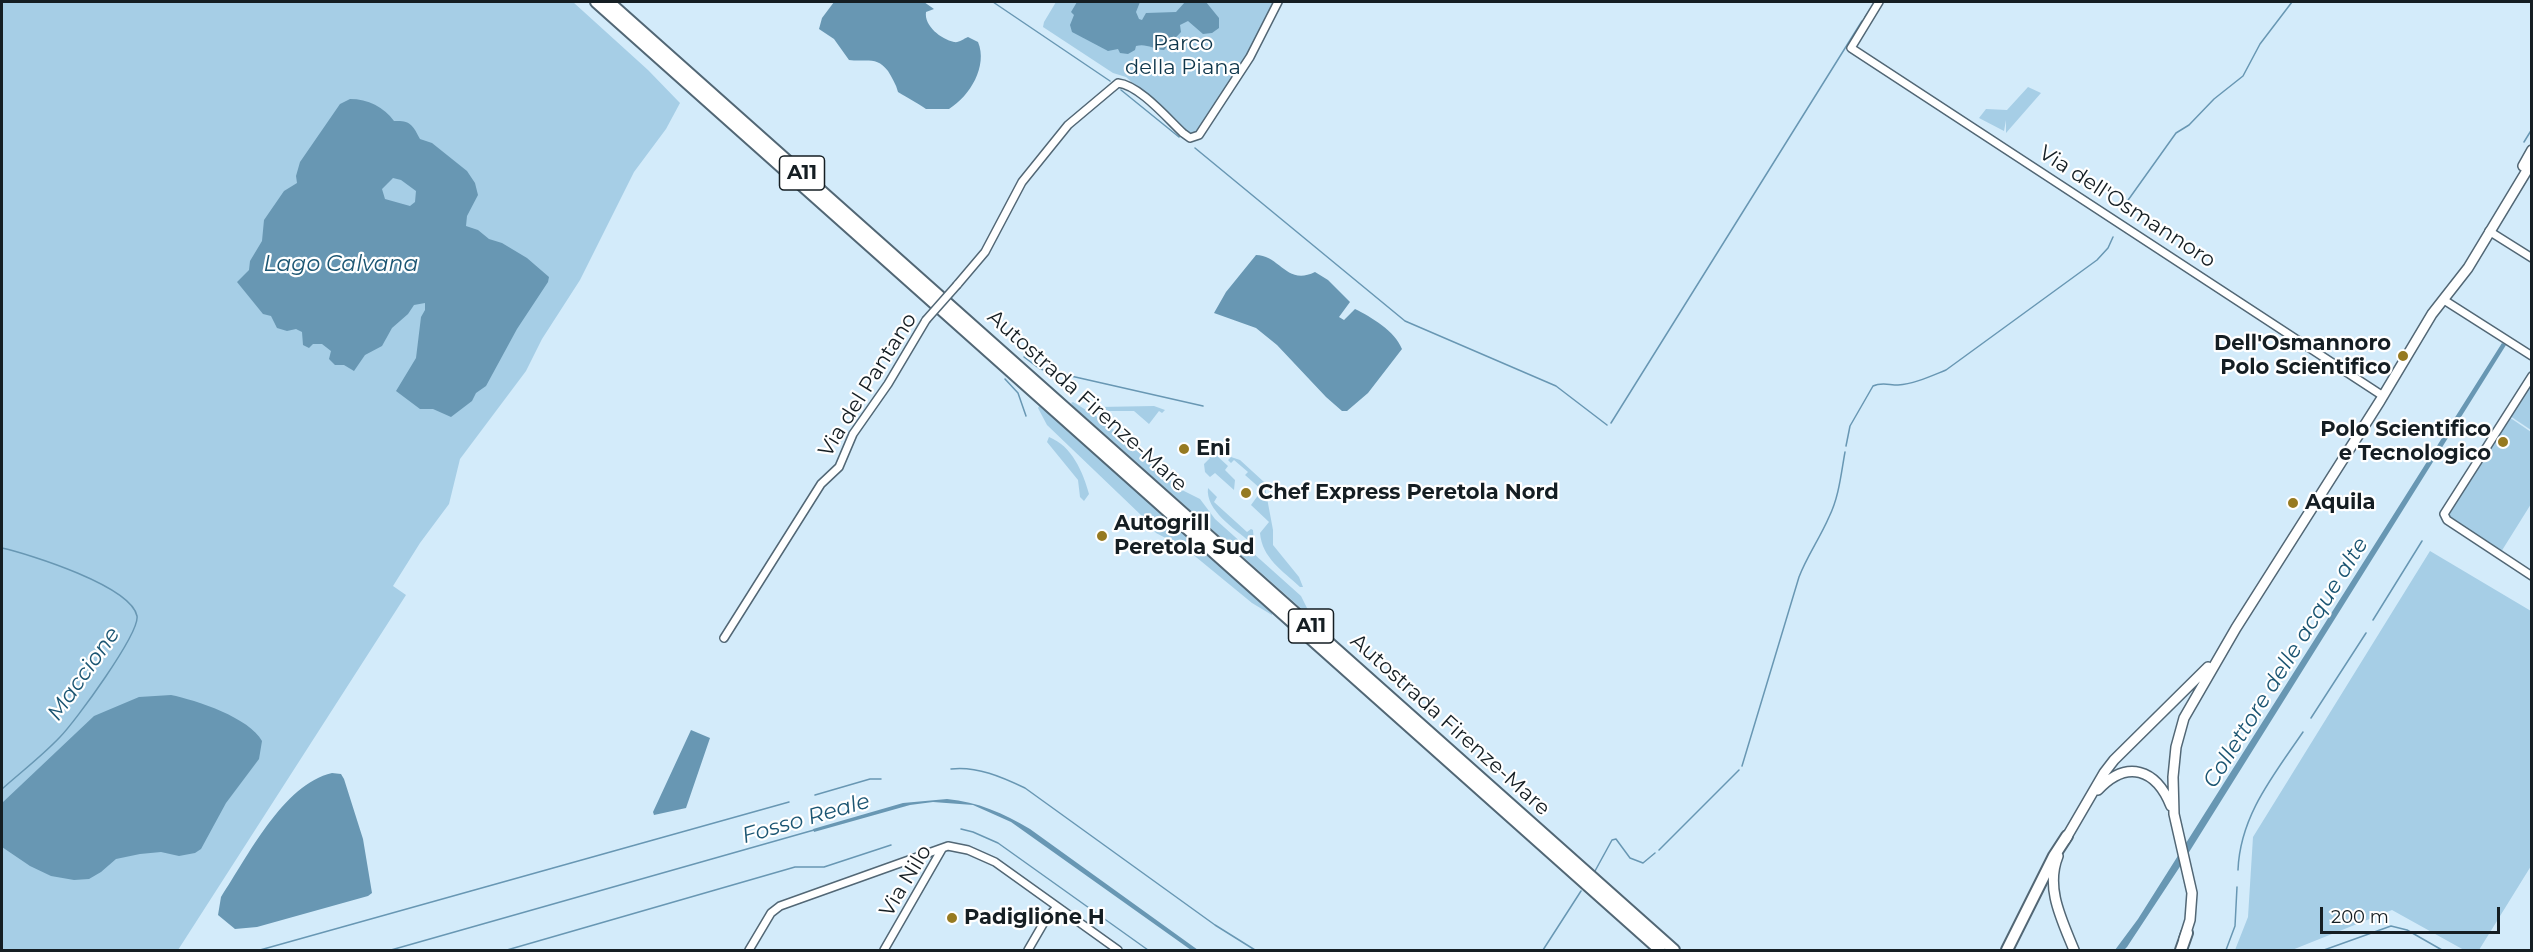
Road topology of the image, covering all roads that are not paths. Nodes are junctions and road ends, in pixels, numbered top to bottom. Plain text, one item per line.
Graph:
1 (588, 2) edge
2 (597, 2) edge
3 (609, 2) edge
4 (1278, 2) edge
5 (1879, 2) edge
6 (664, 62) junction
7 (2532, 150) edge
8 (2532, 162) edge
9 (2489, 231) junction
10 (2532, 258) edge
11 (2456, 282) junction
12 (2444, 300) junction
13 (2532, 356) edge
14 (2532, 376) edge
15 (2382, 398) junction
16 (2532, 576) edge
17 (724, 638) dead end
18 (2220, 654) junction
19 (2084, 805) junction
20 (2174, 814) junction
21 (2067, 836) junction
22 (942, 849) junction
23 (1582, 875) junction
24 (1057, 907) junction
25 (2187, 933) joint
26 (1109, 944) junction
27 (749, 951) edge
28 (884, 951) edge
29 (1028, 951) edge
30 (1113, 951) edge
31 (1118, 951) edge
32 (1652, 951) edge
33 (1660, 951) edge
34 (1674, 951) edge
35 (1683, 951) edge
36 (2007, 951) edge
37 (2074, 951) edge
38 (2180, 951) edge

1 - 6 highway
2 - 6 highway, Autostrada Firenze-Mare / A11
3 - 23 highway, Autostrada Firenze-Mare / A11
4 - 17 street, Via del Pantano, bridge
5 - 15 street, Via dell'Osmannoro
6 - 23 highway, Autostrada Firenze-Mare / A11
7 - 11 main road
8 - 9 main road
9 - 10 street
9 - 11 main road
11 - 12 main road
12 - 13 street
12 - 15 main road
14 - 16 street
15 - 18 main road
18 - 19 main road
18 - 20 main road
19 - 20 main road
19 - 21 main road
20 - 25 main road
21 - 36 highway
21 - 37 main road
22 - 24 street, Via Nilo
22 - 27 street
22 - 28 street, Via Nilo
23 - 32 highway
23 - 33 highway, Autostrada Firenze-Mare / A11
23 - 34 highway, Autostrada Firenze-Mare / A11
23 - 35 highway
24 - 26 street, Via Nilo
24 - 29 street
25 - 38 highway
26 - 30 street
26 - 31 street, Via Nilo

